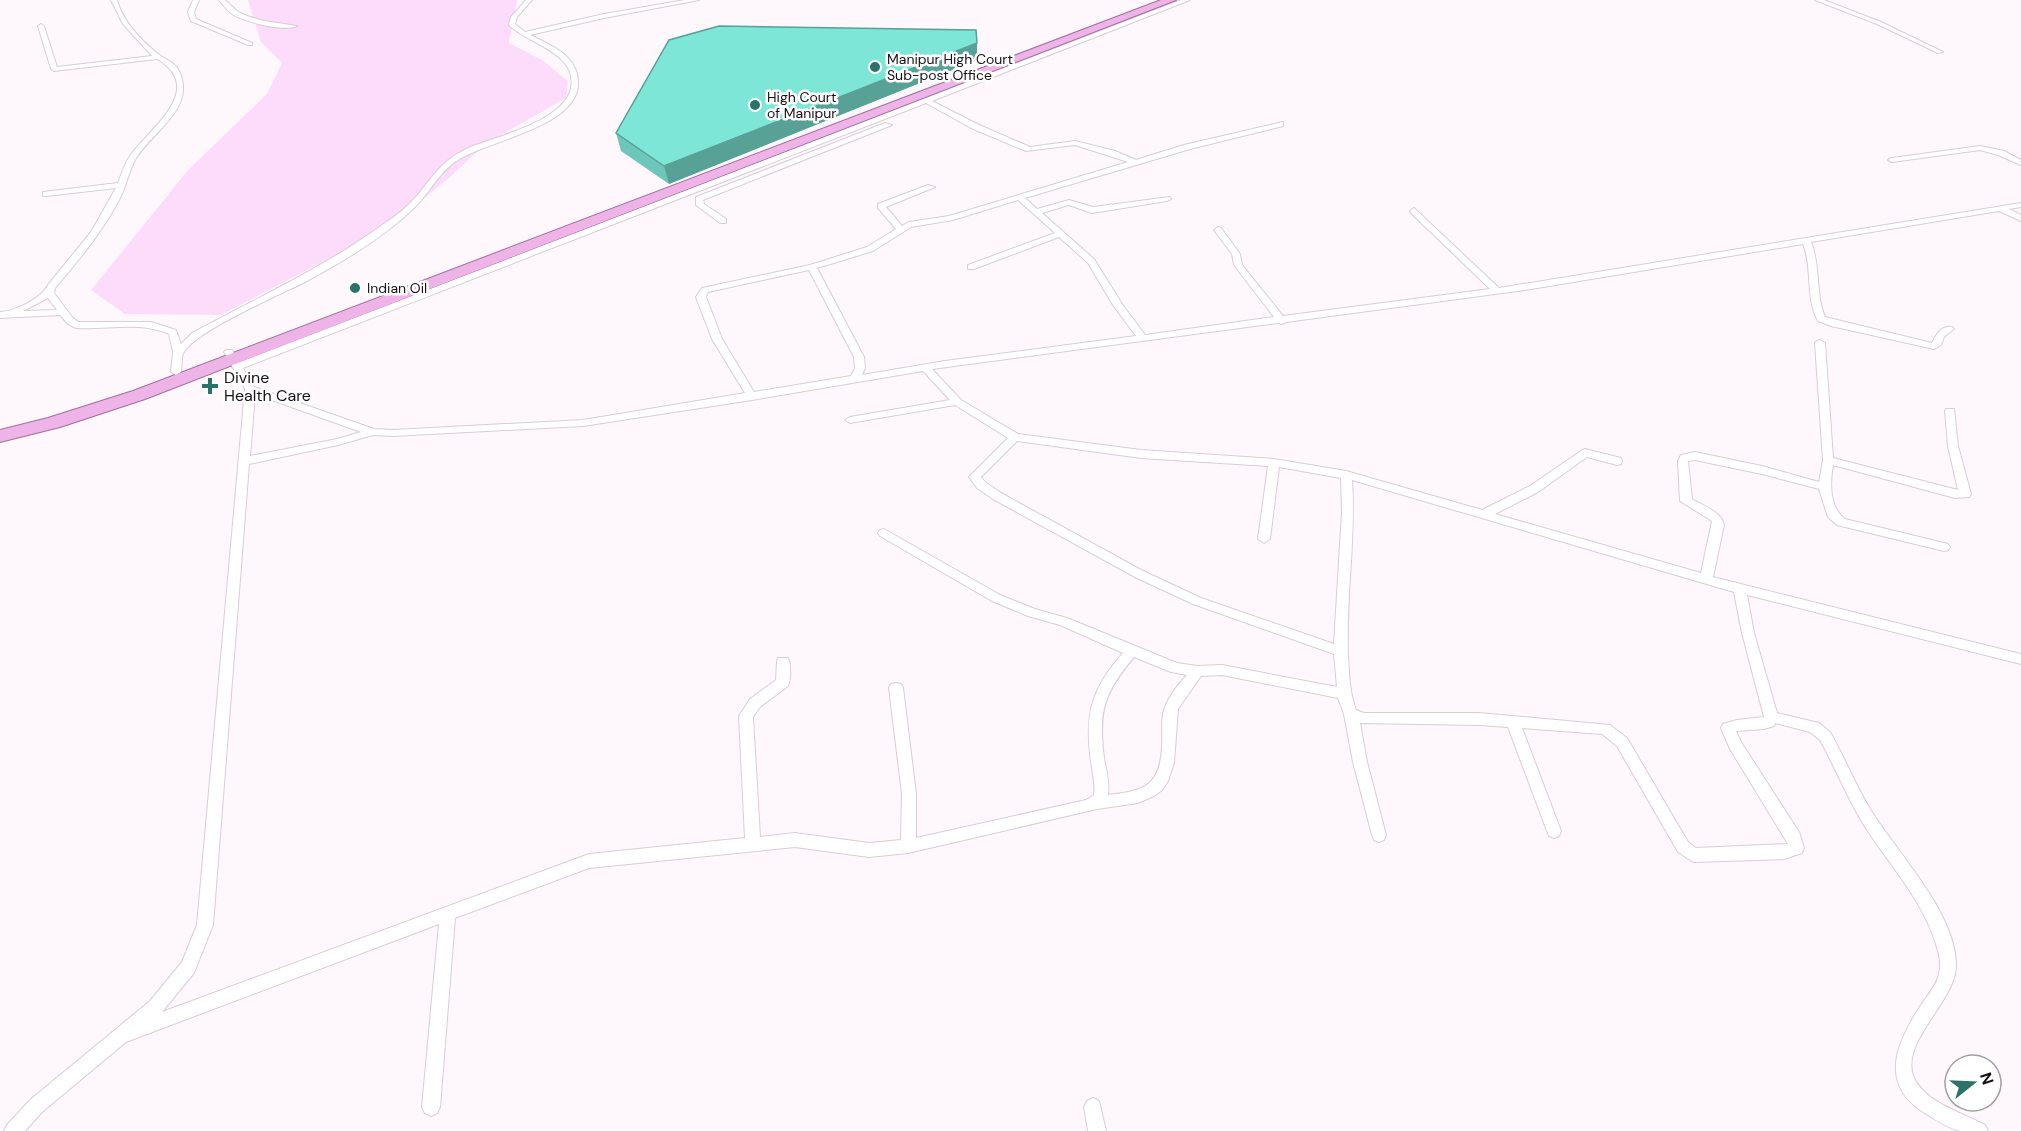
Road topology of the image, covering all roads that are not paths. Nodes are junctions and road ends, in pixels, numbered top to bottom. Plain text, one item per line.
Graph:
1 (114, 0) edge
2 (196, 0) edge
3 (222, 0) edge
4 (529, 0) edge
5 (696, 0) edge
6 (1153, 0) edge
7 (1171, 0) edge
8 (1187, 0) edge
9 (1818, 0) edge
10 (1160, 18) dead end
11 (41, 26) dead end
12 (294, 26) dead end
13 (524, 34) junction
14 (250, 44) dead end
15 (1940, 52) dead end
16 (158, 57) junction
17 (927, 101) junction
18 (936, 106) junction
19 (1280, 124) dead end
20 (1892, 160) dead end
21 (1135, 162) junction
22 (2021, 163) edge
23 (122, 185) junction
24 (931, 187) dead end
25 (46, 194) dead end
26 (1019, 197) junction
27 (1167, 199) dead end
28 (2021, 205) edge
29 (2001, 209) junction
30 (1414, 211) dead end
31 (1035, 212) junction
32 (2021, 218) edge
33 (723, 221) dead end
34 (901, 230) junction
35 (1218, 230) dead end
36 (1060, 234) junction
37 (1806, 242) junction
38 (812, 267) junction
39 (971, 267) dead end
40 (1497, 291) junction
41 (50, 294) junction
42 (64, 312) junction
43 (5, 314) edge
44 (1282, 321) junction
45 (1949, 329) dead end
46 (1143, 338) junction
47 (1820, 343) dead end
48 (178, 352) junction
49 (233, 359) junction
50 (926, 368) junction
51 (176, 372) junction
52 (854, 380) junction
53 (250, 389) junction
54 (752, 397) junction
55 (957, 402) junction
56 (1950, 411) dead end
57 (850, 420) dead end
58 (0, 427) edge
59 (373, 432) junction
60 (0, 436) edge
61 (1015, 438) junction
62 (1828, 460) junction
63 (244, 461) junction
64 (1617, 461) dead end
65 (1274, 464) junction
66 (1346, 476) junction
67 (1824, 487) junction
68 (1483, 515) junction
69 (884, 533) dead end
70 (1264, 538) dead end
71 (1944, 547) dead end
72 (1707, 579) junction
73 (1740, 589) junction
74 (1132, 651) junction
75 (1342, 652) junction
76 (2021, 659) edge
77 (783, 662) dead end
78 (1197, 671) junction
79 (896, 688) dead end
80 (1344, 693) junction
81 (1351, 714) junction
82 (1771, 717) junction
83 (1513, 723) junction
84 (1097, 803) junction
85 (1554, 831) dead end
86 (1379, 835) dead end
87 (753, 844) junction
88 (908, 846) junction
89 (448, 914) junction
90 (121, 1036) junction
91 (431, 1107) dead end
92 (1093, 1107) dead end
93 (13, 1131) edge
94 (1097, 1131) edge
95 (1979, 1131) edge

1 - 16 street
2 - 14 street
3 - 12 street
4 - 13 street
5 - 13 street
6 - 49 highway
7 - 49 highway
8 - 17 street
9 - 15 street
10 - 18 street
11 - 16 street
13 - 48 street
16 - 23 street
17 - 18 street
17 - 49 street
18 - 21 street
18 - 33 street
19 - 21 street
20 - 22 street
21 - 26 street
23 - 25 street
23 - 41 street
24 - 34 street
26 - 31 street
26 - 34 street
27 - 31 street
28 - 29 street
29 - 32 street
29 - 37 street
30 - 40 street
31 - 36 street
34 - 38 street
35 - 44 street
36 - 39 street
36 - 46 street
37 - 40 street
37 - 45 street
38 - 52 street
38 - 54 street
40 - 44 street
41 - 42 street
41 - 43 street
42 - 43 street
42 - 48 street
44 - 46 street
46 - 50 street
47 - 62 street
48 - 51 street
49 - 51 highway
49 - 53 street
49 - 60 highway
50 - 52 street
50 - 55 street
51 - 58 highway
52 - 54 street
53 - 59 street
53 - 63 street
54 - 59 street
55 - 57 street
55 - 61 street
56 - 62 street
59 - 63 street
61 - 65 street
61 - 75 street
62 - 67 street
63 - 90 street
64 - 68 street
65 - 66 street
65 - 70 street
66 - 68 street
66 - 75 street
67 - 71 street
67 - 72 street
68 - 72 street
69 - 74 street
72 - 73 street
73 - 76 street
73 - 82 street
74 - 78 street
74 - 84 street
75 - 80 street
77 - 87 street
78 - 80 street
78 - 84 street
79 - 88 street
80 - 81 street
81 - 83 street
81 - 86 street
82 - 83 street
82 - 95 street
83 - 85 street
84 - 88 street
87 - 88 street
87 - 89 street
89 - 90 street
89 - 91 street
90 - 93 street
92 - 94 street

